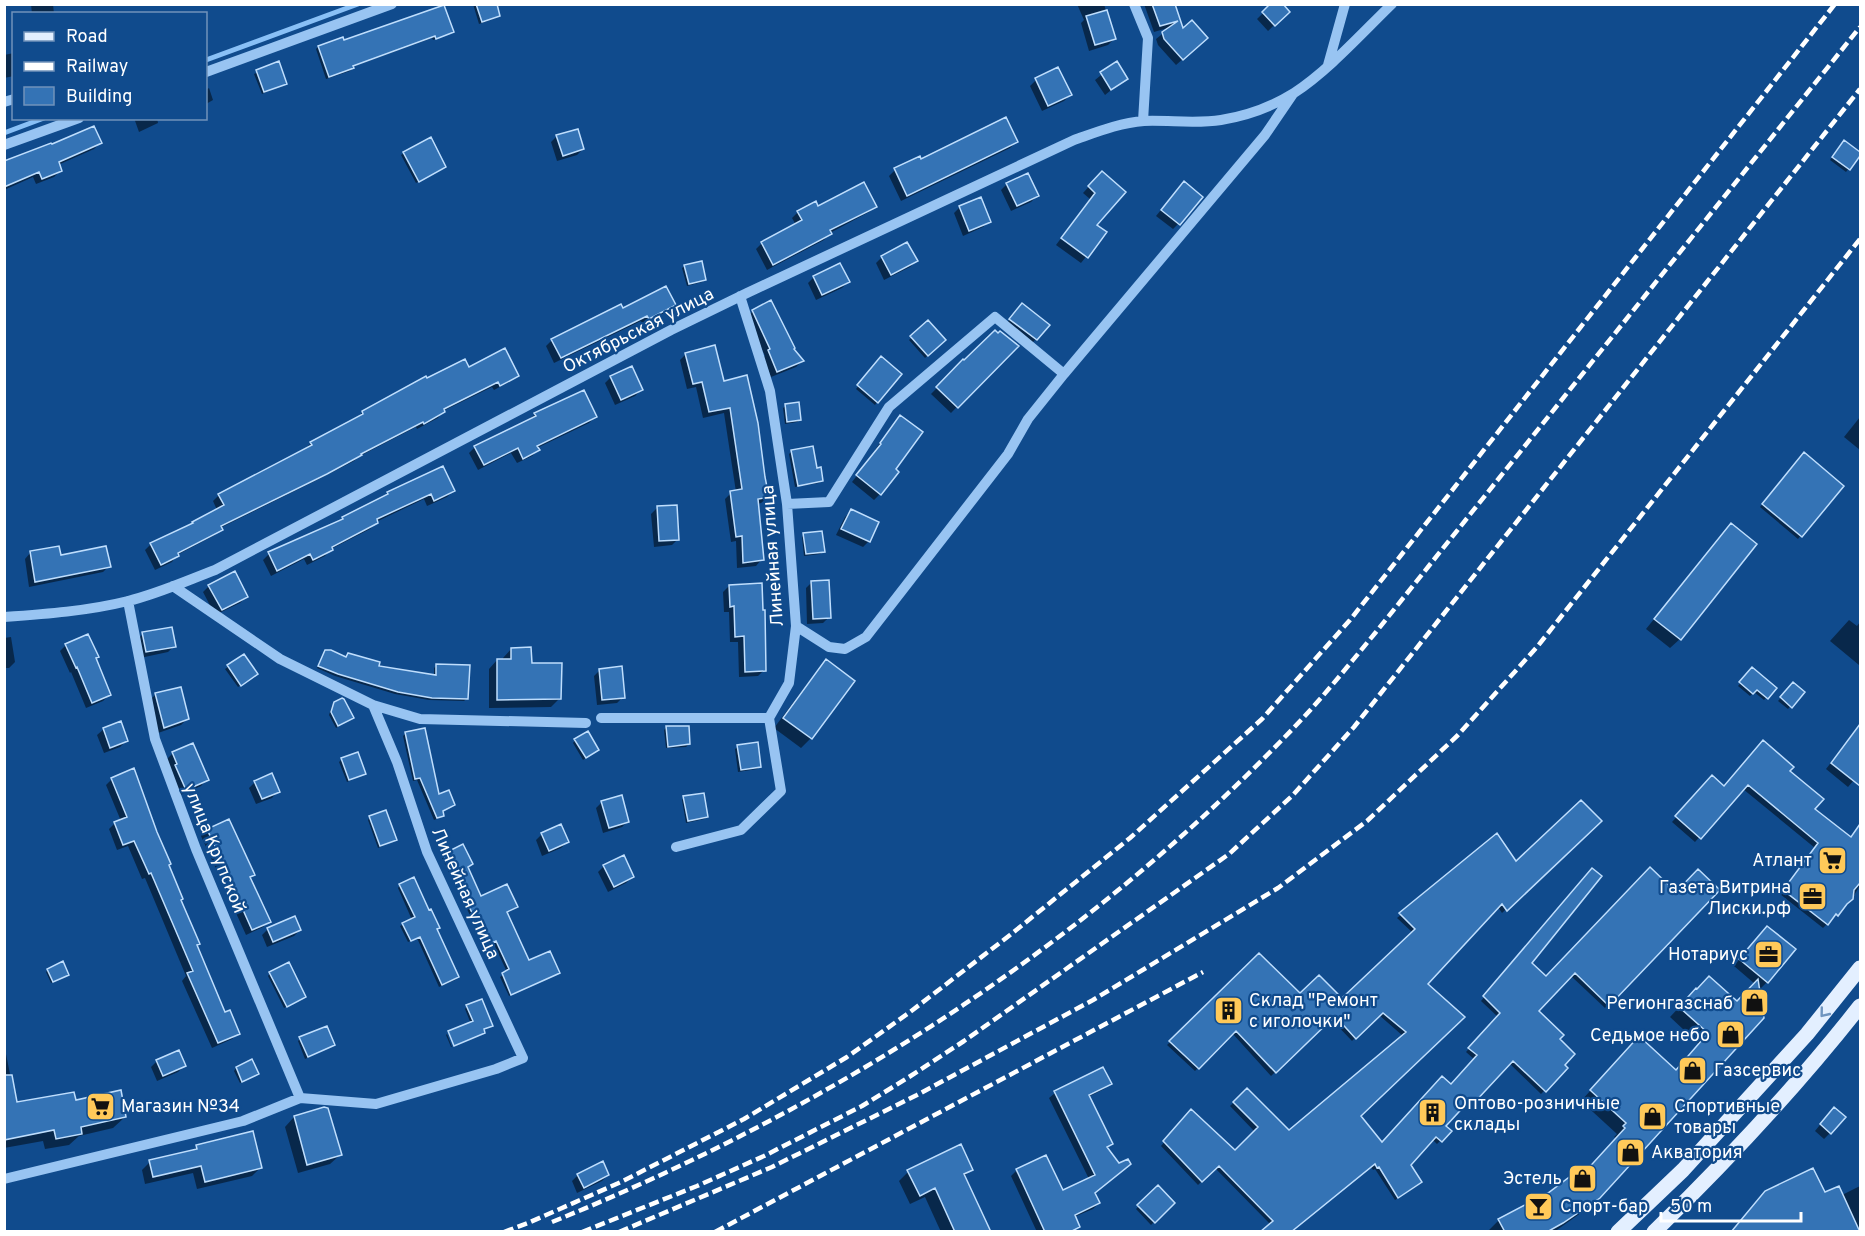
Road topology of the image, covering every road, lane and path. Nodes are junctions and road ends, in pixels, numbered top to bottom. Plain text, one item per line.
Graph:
1 (392, 4) edge
2 (1134, 4) edge
3 (1345, 4) edge
4 (1392, 4) edge
5 (1328, 66) junction
6 (207, 72) edge
7 (1294, 93) junction
8 (74, 120) edge
9 (1143, 121) junction
10 (4, 146) edge
11 (740, 296) junction
12 (1064, 374) junction
13 (787, 504) junction
14 (173, 586) junction
15 (128, 601) junction
16 (4, 617) edge
17 (796, 626) junction
18 (373, 705) junction
19 (601, 718) dead end
20 (769, 718) junction
21 (586, 723) dead end
22 (676, 847) dead end
23 (1860, 968) edge
24 (1860, 1006) edge
25 (300, 1098) junction
26 (4, 1179) edge
27 (1618, 1232) edge
28 (1654, 1232) edge

1 - 6 street
2 - 9 street
3 - 5 street
4 - 5 street
5 - 7 street
7 - 9 street, Октябрьская улица
7 - 12 street
8 - 10 street
9 - 11 street, Октябрьская улица
11 - 13 street, Линейная улица
11 - 14 street, Октябрьская улица
12 - 13 street
12 - 17 street
13 - 17 street, Линейная улица
14 - 15 street, Октябрьская улица
14 - 18 street
15 - 16 street, Октябрьская улица
15 - 25 street, улица Крупской
17 - 20 street, Линейная улица
18 - 21 street
18 - 25 street, Линейная улица
19 - 20 street
20 - 22 street
23 -> 27 main road
24 - 28 main road
25 - 26 street

